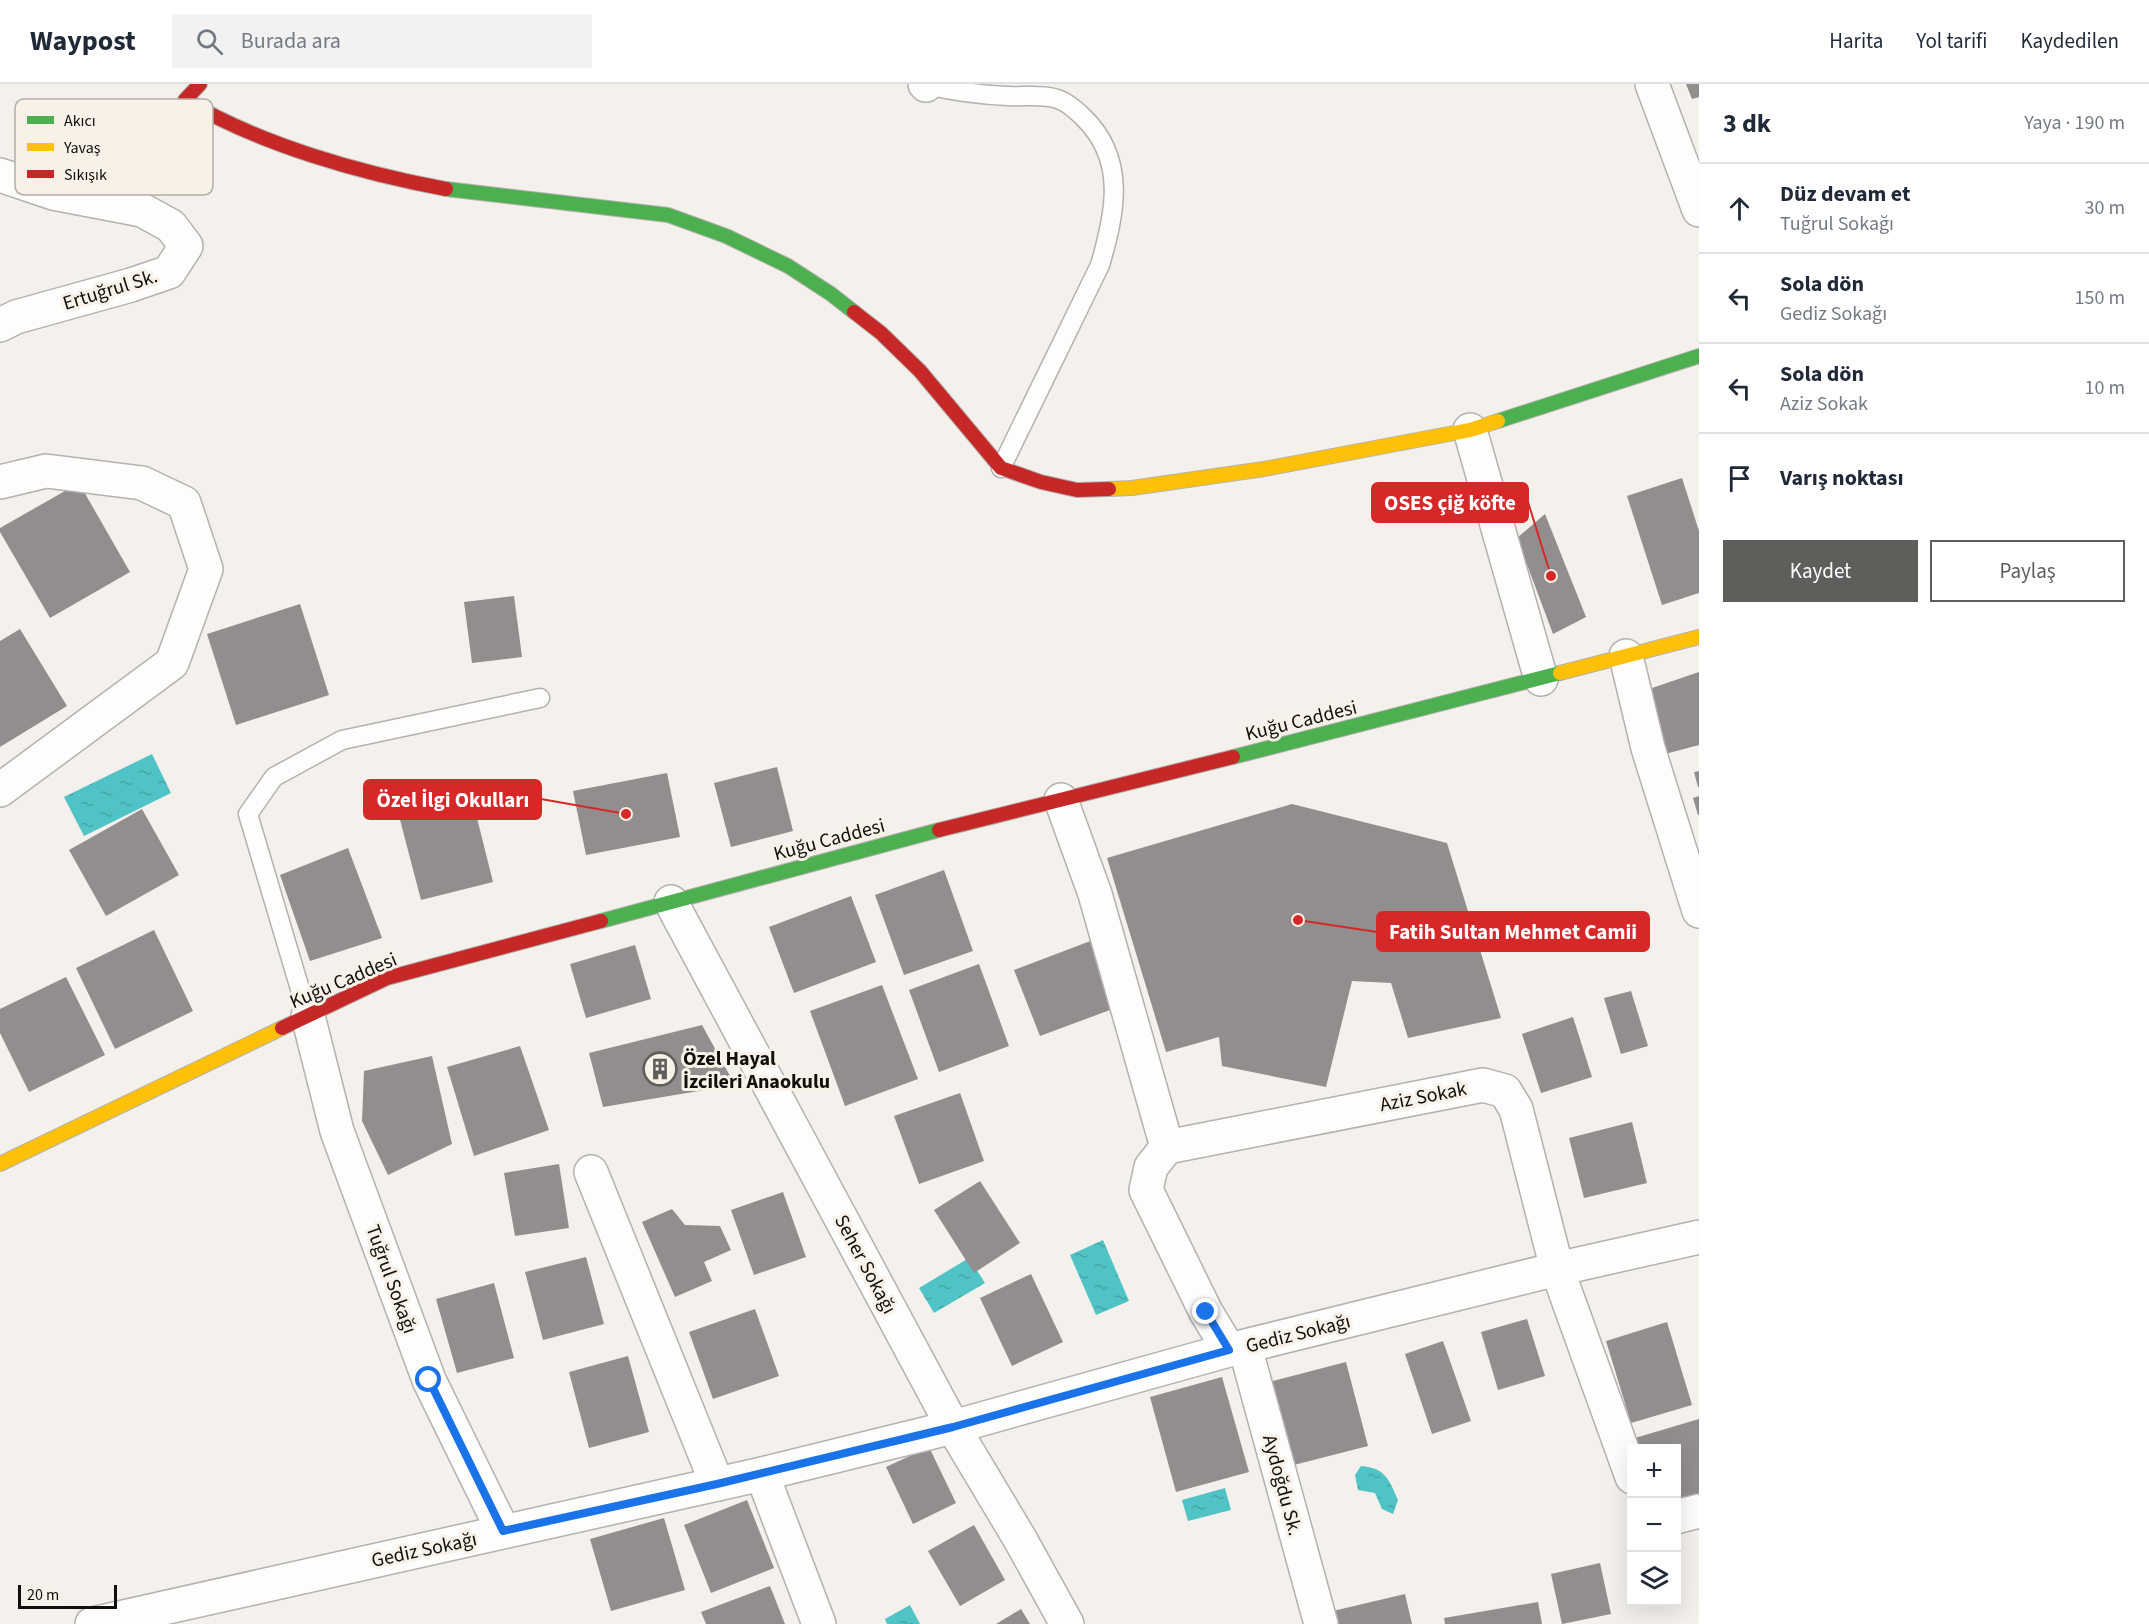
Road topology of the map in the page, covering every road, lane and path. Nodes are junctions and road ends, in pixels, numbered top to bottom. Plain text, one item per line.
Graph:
1 (200, 84) edge
2 (925, 84) edge
3 (1652, 84) edge
4 (186, 99) edge
5 (213, 117) edge
6 (0, 175) edge
7 (15, 180) edge
8 (63, 195) edge
9 (1699, 210) edge
10 (0, 325) edge
11 (1699, 356) edge
12 (1470, 430) junction
13 (1001, 468) junction
14 (0, 482) edge
15 (1699, 637) edge
16 (1626, 656) junction
17 (1541, 679) junction
18 (540, 698) dead end
19 (0, 790) edge
20 (1061, 800) junction
21 (671, 902) junction
22 (1699, 910) edge
23 (308, 1016) junction
24 (1167, 1147) junction
25 (0, 1164) edge
26 (591, 1172) dead end
27 (1699, 1237) edge
28 (1557, 1269) junction
29 (1237, 1348) junction
30 (953, 1427) junction
31 (1627, 1463) edge
32 (762, 1474) junction
33 (717, 1484) junction
34 (1699, 1511) edge
35 (1681, 1516) edge
36 (503, 1531) junction
37 (92, 1624) edge
38 (819, 1624) edge
39 (1067, 1624) edge
40 (1322, 1624) edge

1 - 4 street
2 - 13 lane
3 - 9 street
5 - 13 street
6 - 7 street, Ertuğrul Sk.
8 - 10 street, Ertuğrul Sk.
11 - 12 street
12 - 13 street
12 - 17 street
14 - 19 street
15 - 16 street, Kuğu Caddesi
16 - 17 street, Kuğu Caddesi
16 - 22 street
17 - 20 street, Kuğu Caddesi
18 - 23 lane
20 - 21 street, Kuğu Caddesi
20 - 24 street
21 - 23 street, Kuğu Caddesi
21 - 30 street, Seher Sokağı
23 - 25 street, Kuğu Caddesi
23 - 36 street, Tuğrul Sokağı
24 - 28 street, Aziz Sokak
24 - 29 street
26 - 33 street
27 - 28 street, Gediz Sokağı
28 - 29 street, Gediz Sokağı
28 - 31 street, Aziz Sokak
29 - 30 street, Gediz Sokağı
29 - 40 street, Aydoğdu Sk.
30 - 32 street, Gediz Sokağı
30 - 39 street, Seher Sokağı
32 - 33 street, Gediz Sokağı
32 - 38 street
33 - 36 street, Gediz Sokağı
34 - 35 street
36 - 37 street, Gediz Sokağı

